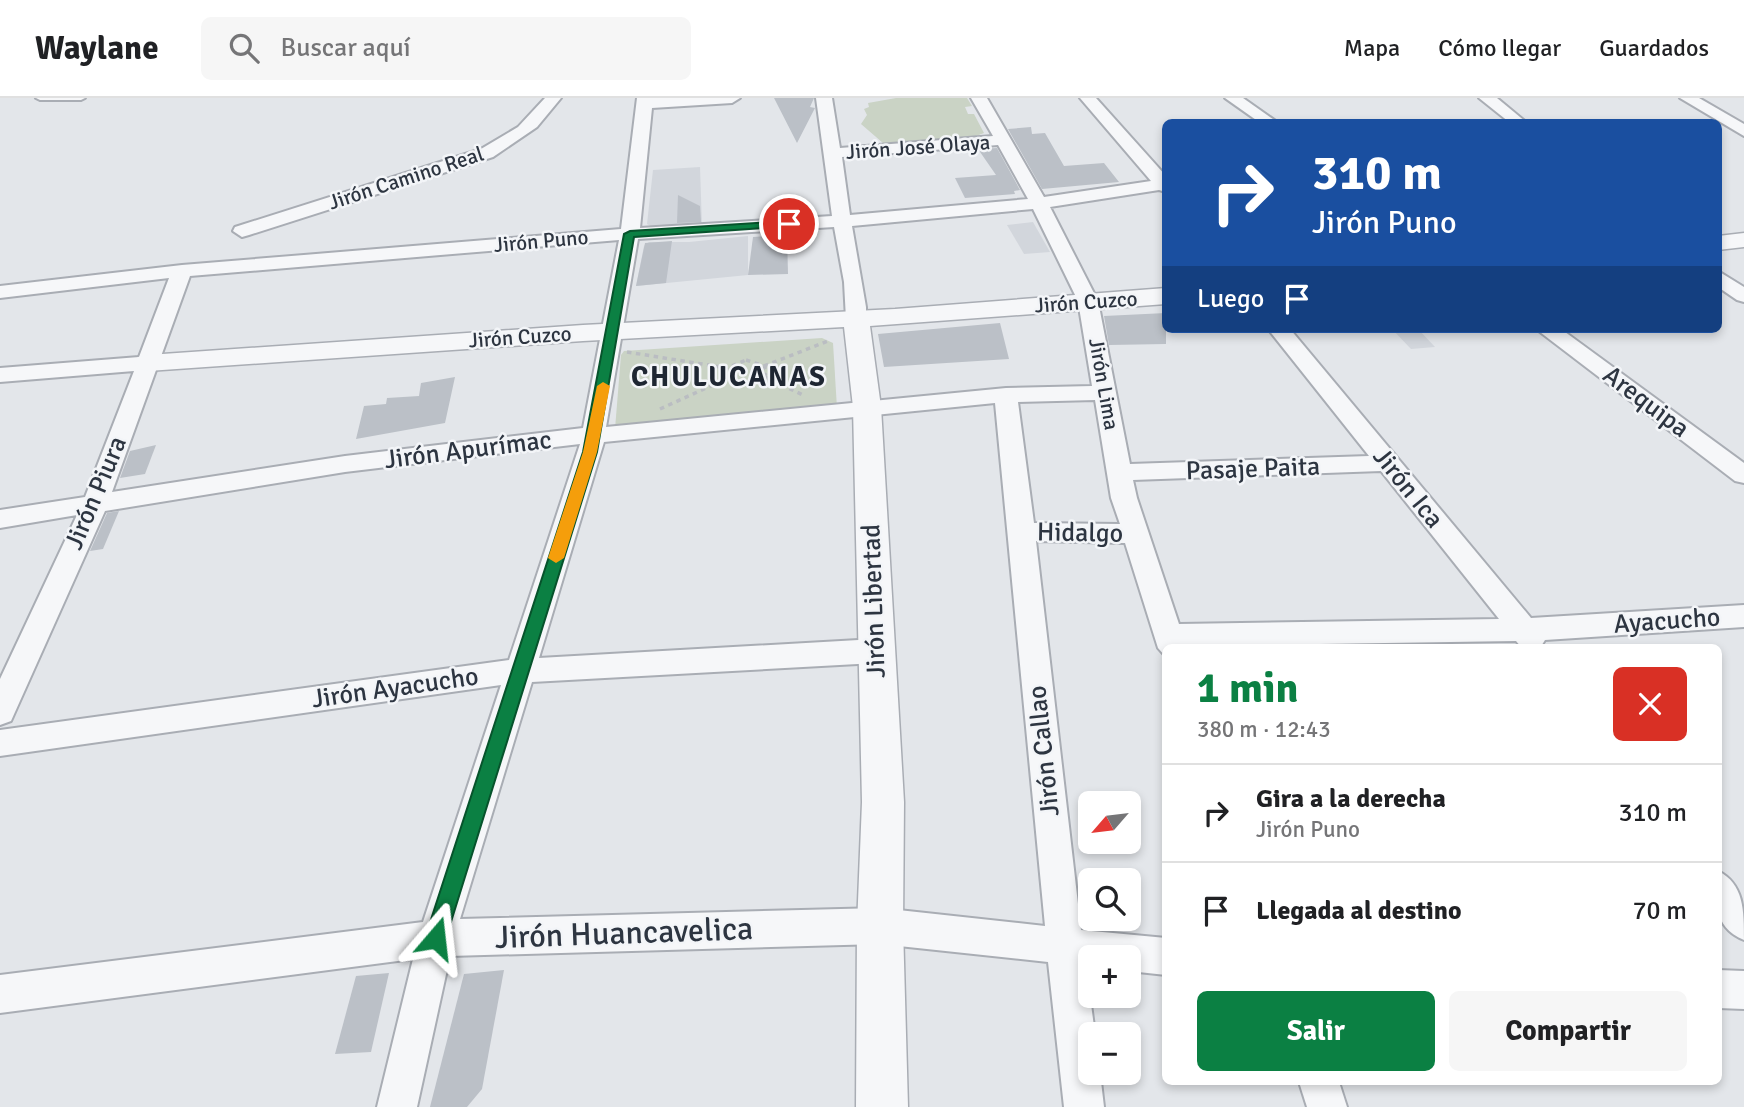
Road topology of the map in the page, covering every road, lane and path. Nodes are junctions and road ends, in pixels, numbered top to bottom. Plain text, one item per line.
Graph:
1 (40, 98) edge
2 (81, 98) edge
3 (553, 98) edge
4 (732, 98) edge
5 (824, 98) edge
6 (979, 98) edge
7 (1088, 98) edge
8 (1233, 98) edge
9 (1488, 98) edge
10 (1688, 98) edge
11 (645, 101) edge
12 (1264, 119) edge
13 (1514, 119) edge
14 (1715, 119) edge
15 (1722, 124) edge
16 (1740, 138) edge
17 (1002, 140) junction
18 (835, 153) junction
19 (1162, 182) edge
20 (1162, 185) edge
21 (1039, 202) junction
22 (842, 221) junction
23 (242, 231) dead end
24 (630, 234) junction
25 (1744, 240) edge
26 (1722, 243) edge
27 (182, 271) junction
28 (1722, 280) edge
29 (0, 292) edge
30 (1162, 296) edge
31 (1744, 296) edge
32 (1088, 301) junction
33 (856, 318) junction
34 (1282, 333) edge
35 (1552, 333) edge
36 (829, 340) dead end
37 (618, 342) junction
38 (148, 363) junction
39 (764, 366) junction
40 (727, 368) junction
41 (0, 375) edge
42 (765, 377) junction
43 (726, 379) junction
44 (1105, 393) junction
45 (1006, 396) junction
46 (812, 399) dead end
47 (867, 407) junction
48 (649, 414) dead end
49 (594, 436) junction
50 (1387, 463) junction
51 (1120, 472) junction
52 (1744, 475) edge
53 (94, 505) junction
54 (0, 519) edge
55 (1022, 532) junction
56 (1137, 534) junction
57 (1744, 616) edge
58 (1530, 639) edge
59 (1171, 641) edge
60 (876, 652) junction
61 (519, 671) junction
62 (0, 712) edge
63 (0, 743) edge
64 (1722, 893) edge
65 (1744, 922) edge
66 (880, 926) junction
67 (436, 938) junction
68 (1063, 946) junction
69 (1162, 957) edge
70 (1722, 989) edge
71 (1744, 990) edge
72 (0, 994) edge
73 (1320, 1085) edge
74 (397, 1107) edge
75 (882, 1107) edge
76 (1084, 1107) edge
77 (1327, 1107) edge

1 - 2 lane
3 - 23 street, Jirón Camino Real
4 - 11 street
5 - 18 street, Jirón Libertad
6 - 17 street, Jirón Lima
7 - 19 street
8 - 12 street
9 - 13 street
10 - 14 street
11 - 24 street
15 - 16 street
17 - 18 street, Jirón José Olaya
17 - 21 street, Jirón Lima
18 - 22 street, Jirón Libertad
20 - 21 street, Jirón Puno
21 - 22 street, Jirón Puno
21 - 32 street, Jirón Lima
22 - 24 street, Jirón Puno
22 - 33 street, Jirón Libertad
24 - 27 street, Jirón Puno
24 - 37 street
25 - 26 street
27 - 29 street, Jirón Puno
27 - 38 street, Jirón Piura
28 - 31 street
30 - 32 street, Jirón Cuzco
32 - 33 street, Jirón Cuzco
32 - 44 street, Jirón Lima
33 - 37 street, Jirón Cuzco
33 - 47 street, Jirón Libertad
34 - 50 street, Jirón Ica
35 - 52 street, Arequipa
36 - 39 path
37 - 38 street, Jirón Cuzco
37 - 40 path
37 - 49 street
38 - 41 street, Jirón Cuzco
38 - 53 street, Jirón Piura
39 - 40 path
39 - 42 path
40 - 43 path
42 - 43 path
42 - 46 path
43 - 48 path
44 - 45 street, Jirón Apurímac
44 - 51 street, Jirón Lima
45 - 47 street, Jirón Apurímac
45 - 55 street, Jirón Callao
47 - 49 street, Jirón Apurímac
47 - 60 street, Jirón Libertad
49 - 53 street, Jirón Apurímac
49 - 61 street
50 - 51 street, Pasaje Paita
50 - 58 street, Jirón Ica
51 - 56 street, Jirón Lima
53 - 54 street, Jirón Apurímac
53 - 62 street, Jirón Piura
55 - 56 street, Hidalgo
55 - 68 street, Jirón Callao
56 - 59 street, Jirón Lima
57 - 58 street, Ayacucho
58 - 59 street, Ayacucho
60 - 61 street, Jirón Ayacucho
60 - 66 street, Jirón Libertad
61 - 63 street, Jirón Ayacucho
61 - 67 street
64 - 65 street
66 - 67 street, Jirón Huancavelica
66 - 68 street, Jirón Huancavelica
66 - 75 street, Jirón Libertad
67 - 72 street, Jirón Huancavelica
67 - 74 street
68 - 69 street, Jirón Huancavelica
68 - 76 street, Jirón Callao
70 - 71 street
73 - 77 street

